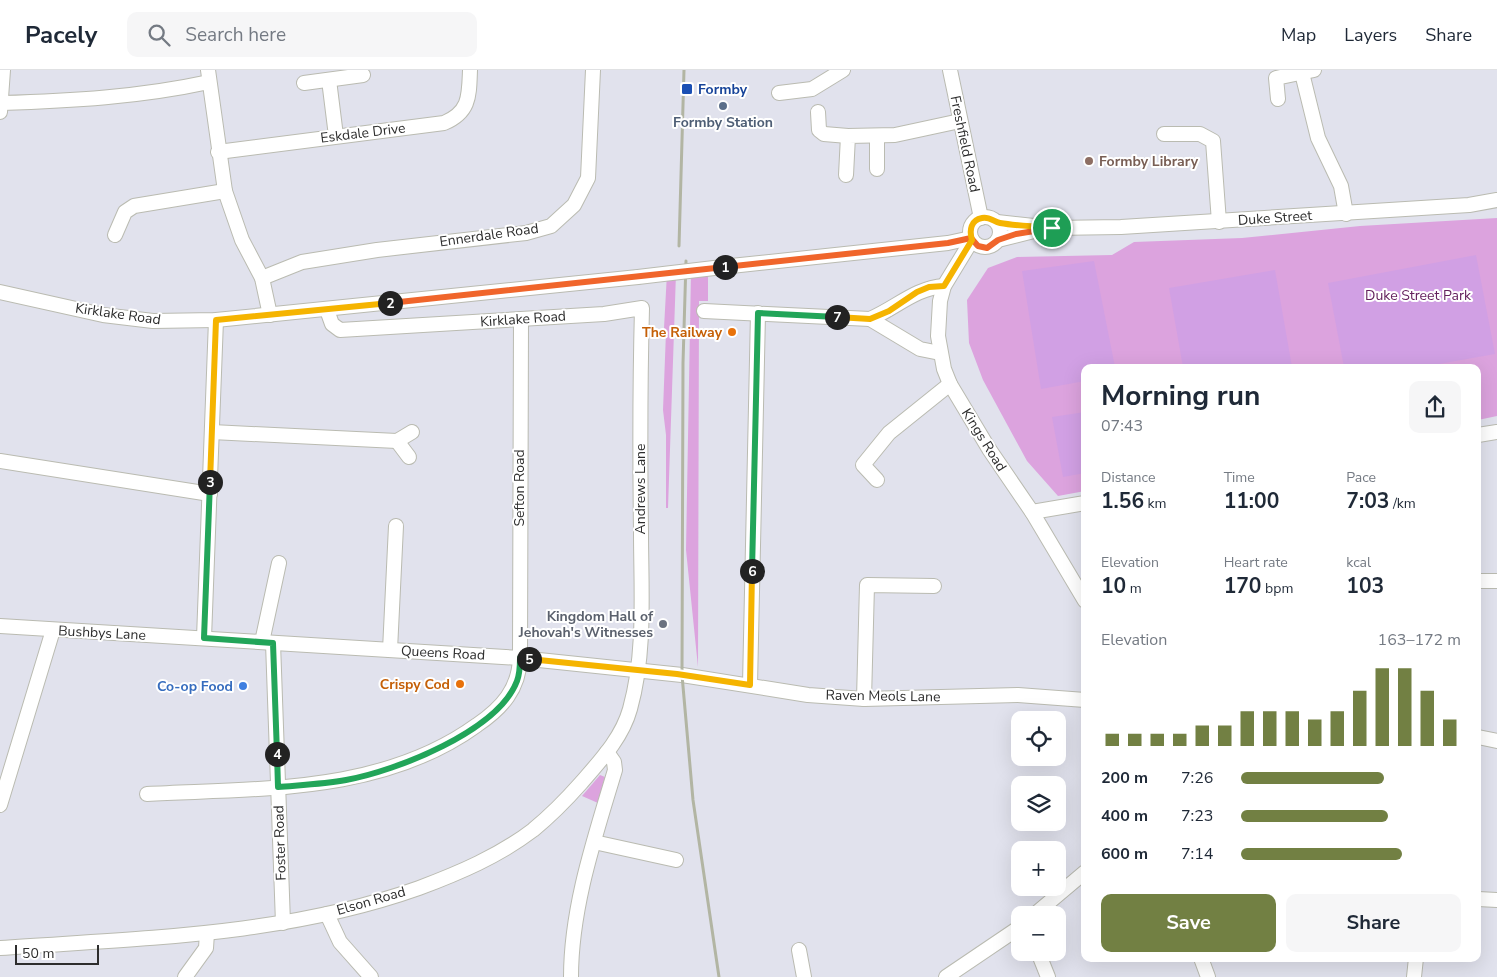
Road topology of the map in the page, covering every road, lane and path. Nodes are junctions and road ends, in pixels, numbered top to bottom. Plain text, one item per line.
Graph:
1 (3, 70) edge
2 (470, 70) edge
3 (593, 70) edge
4 (843, 70) edge
5 (950, 70) edge
6 (1308, 71) edge
7 (363, 75) dead end
8 (208, 76) edge
9 (329, 80) junction
10 (304, 83) dead end
11 (779, 93) dead end
12 (1278, 99) dead end
13 (0, 108) edge
14 (818, 112) dead end
15 (960, 121) junction
16 (1164, 134) dead end
17 (336, 136) junction
18 (848, 136) junction
19 (877, 136) junction
20 (218, 152) junction
21 (878, 169) dead end
22 (846, 175) dead end
23 (225, 191) junction
24 (1497, 200) edge
25 (1346, 214) junction
26 (981, 218) junction
27 (997, 222) junction
28 (1219, 222) junction
29 (1052, 228) junction
30 (115, 235) dead end
31 (998, 240) junction
32 (975, 242) junction
33 (262, 278) junction
34 (944, 286) junction
35 (0, 292) edge
36 (642, 308) joint
37 (327, 310) junction
38 (704, 311) dead end
39 (758, 313) junction
40 (270, 315) junction
41 (520, 319) junction
42 (870, 319) junction
43 (216, 320) junction
44 (940, 353) junction
45 (950, 384) junction
46 (212, 432) junction
47 (412, 432) dead end
48 (1497, 432) edge
49 (1481, 435) edge
50 (397, 441) junction
51 (409, 457) dead end
52 (0, 461) edge
53 (877, 480) dead end
54 (210, 494) junction
55 (1081, 504) edge
56 (1032, 512) junction
57 (396, 526) dead end
58 (279, 563) dead end
59 (1481, 581) edge
60 (1497, 581) edge
61 (934, 586) dead end
62 (1081, 594) edge
63 (0, 626) edge
64 (53, 630) junction
65 (204, 638) junction
66 (268, 642) junction
67 (390, 650) junction
68 (520, 658) junction
69 (638, 670) junction
70 (682, 675) joint
71 (750, 685) junction
72 (864, 699) junction
73 (1081, 700) edge
74 (1481, 738) edge
75 (1497, 741) edge
76 (607, 752) junction
77 (278, 787) junction
78 (147, 794) dead end
79 (0, 805) edge
80 (594, 842) junction
81 (676, 860) dead end
82 (1081, 875) edge
83 (1481, 899) edge
84 (1497, 900) edge
85 (1045, 906) edge
86 (328, 914) junction
87 (283, 923) junction
88 (207, 933) junction
89 (1011, 933) edge
90 (0, 948) edge
91 (799, 950) dead end
92 (1042, 961) edge
93 (1202, 962) edge
94 (1416, 962) edge
95 (185, 977) edge
96 (372, 977) edge
97 (571, 977) edge
98 (804, 977) edge
99 (946, 977) edge
100 (1048, 977) edge
101 (1208, 977) edge
102 (1414, 977) edge

1 - 13 street
2 - 17 street, Eskdale Drive
3 - 33 street, Ennerdale Road
4 - 11 street
5 - 15 street, Freshfield Road
6 - 12 street
6 - 25 street
7 - 9 street
8 - 13 street
8 - 20 street
9 - 10 street
9 - 17 street
14 - 18 street
15 - 19 street
15 - 26 street, Freshfield Road
16 - 28 street
17 - 20 street, Eskdale Drive
18 - 19 street
18 - 22 street
19 - 21 street
20 - 23 street
23 - 30 street
23 - 33 street
24 - 25 street, Duke Street
25 - 28 street, Duke Street
26 - 27 street
26 - 32 street
27 - 29 street, Duke Street
27 - 31 street
28 - 29 street, Duke Street
29 - 31 street, Duke Street
31 - 32 street
32 - 34 street, Kings Road
32 - 37 street, Kirklake Road, bridge
33 - 40 street
34 - 42 street
34 - 44 street, Kings Road
35 - 43 street, Kirklake Road
36 - 41 street, Kirklake Road
36 - 69 street, Andrews Lane
37 - 40 street, Kirklake Road
37 - 41 street, Kirklake Road
38 - 39 street
39 - 42 street
39 - 71 street
40 - 43 street, Kirklake Road
41 - 68 street, Sefton Road
42 - 44 street
43 - 46 street
44 - 45 street, Kings Road
45 - 53 street
45 - 56 street, Kings Road
46 - 50 street
46 - 54 street
47 - 50 street
48 - 49 street
50 - 51 street
52 - 54 street
54 - 65 street
55 - 56 street
56 - 62 street, Kings Road
57 - 67 street
58 - 66 street, Foster Road
59 - 60 street
61 - 72 street
63 - 64 street, Bushbys Lane
64 - 65 street, Bushbys Lane
64 - 79 street
65 - 66 street, Queens Road
66 - 67 street, Queens Road
66 - 77 street, Foster Road
67 - 68 street, Queens Road
68 - 69 street, Queens Road
68 - 77 street, Sefton Road
69 - 70 street, Queens Road
69 - 76 street, Elson Road
70 - 71 street, Raven Meols Lane
71 - 72 street, Raven Meols Lane
72 - 73 street, Raven Meols Lane
74 - 75 street
76 - 80 street
76 - 86 street, Elson Road
77 - 78 street, Sefton Road
77 - 87 street, Foster Road
80 - 81 street
80 - 97 street
82 - 85 street
83 - 84 street
86 - 87 street, Elson Road
86 - 96 street
87 - 88 street, Elson Road
88 - 90 street, Elson Road
88 - 95 street
89 - 99 street
91 - 98 street
92 - 100 street
93 - 101 street
94 - 102 street

